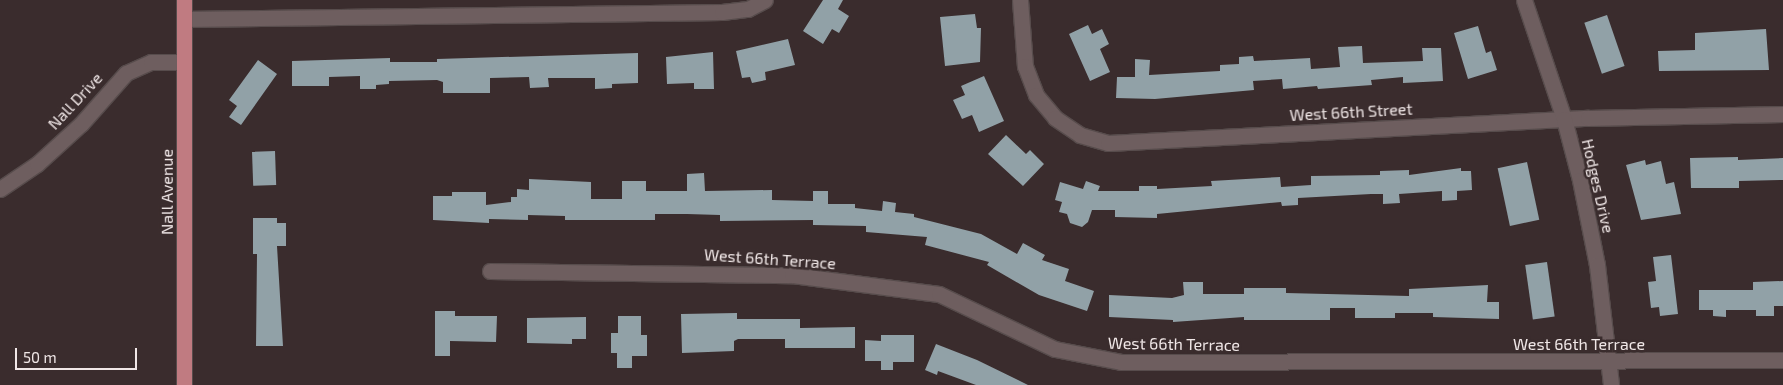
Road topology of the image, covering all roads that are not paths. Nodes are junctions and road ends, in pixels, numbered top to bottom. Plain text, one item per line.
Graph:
1 (184, 0) edge
2 (765, 0) edge
3 (1020, 0) edge
4 (1524, 0) edge
5 (184, 19) junction
6 (184, 62) junction
7 (1783, 114) edge
8 (1564, 119) junction
9 (0, 189) edge
10 (490, 271) dead end
11 (1783, 360) edge
12 (1609, 361) junction
13 (184, 385) edge
14 (1611, 385) edge

1 - 5 main road, Nall Avenue
2 - 5 street
3 - 8 street, West 66th Street
4 - 8 street, Hodges Drive
5 - 6 main road, Nall Avenue
6 - 9 street, Nall Drive
6 - 13 main road, Nall Avenue
7 - 8 street, West 66th Street
8 - 12 street, Hodges Drive
10 - 12 street, West 66th Terrace
11 - 12 street, West 66th Terrace
12 - 14 street, Hodges Drive

